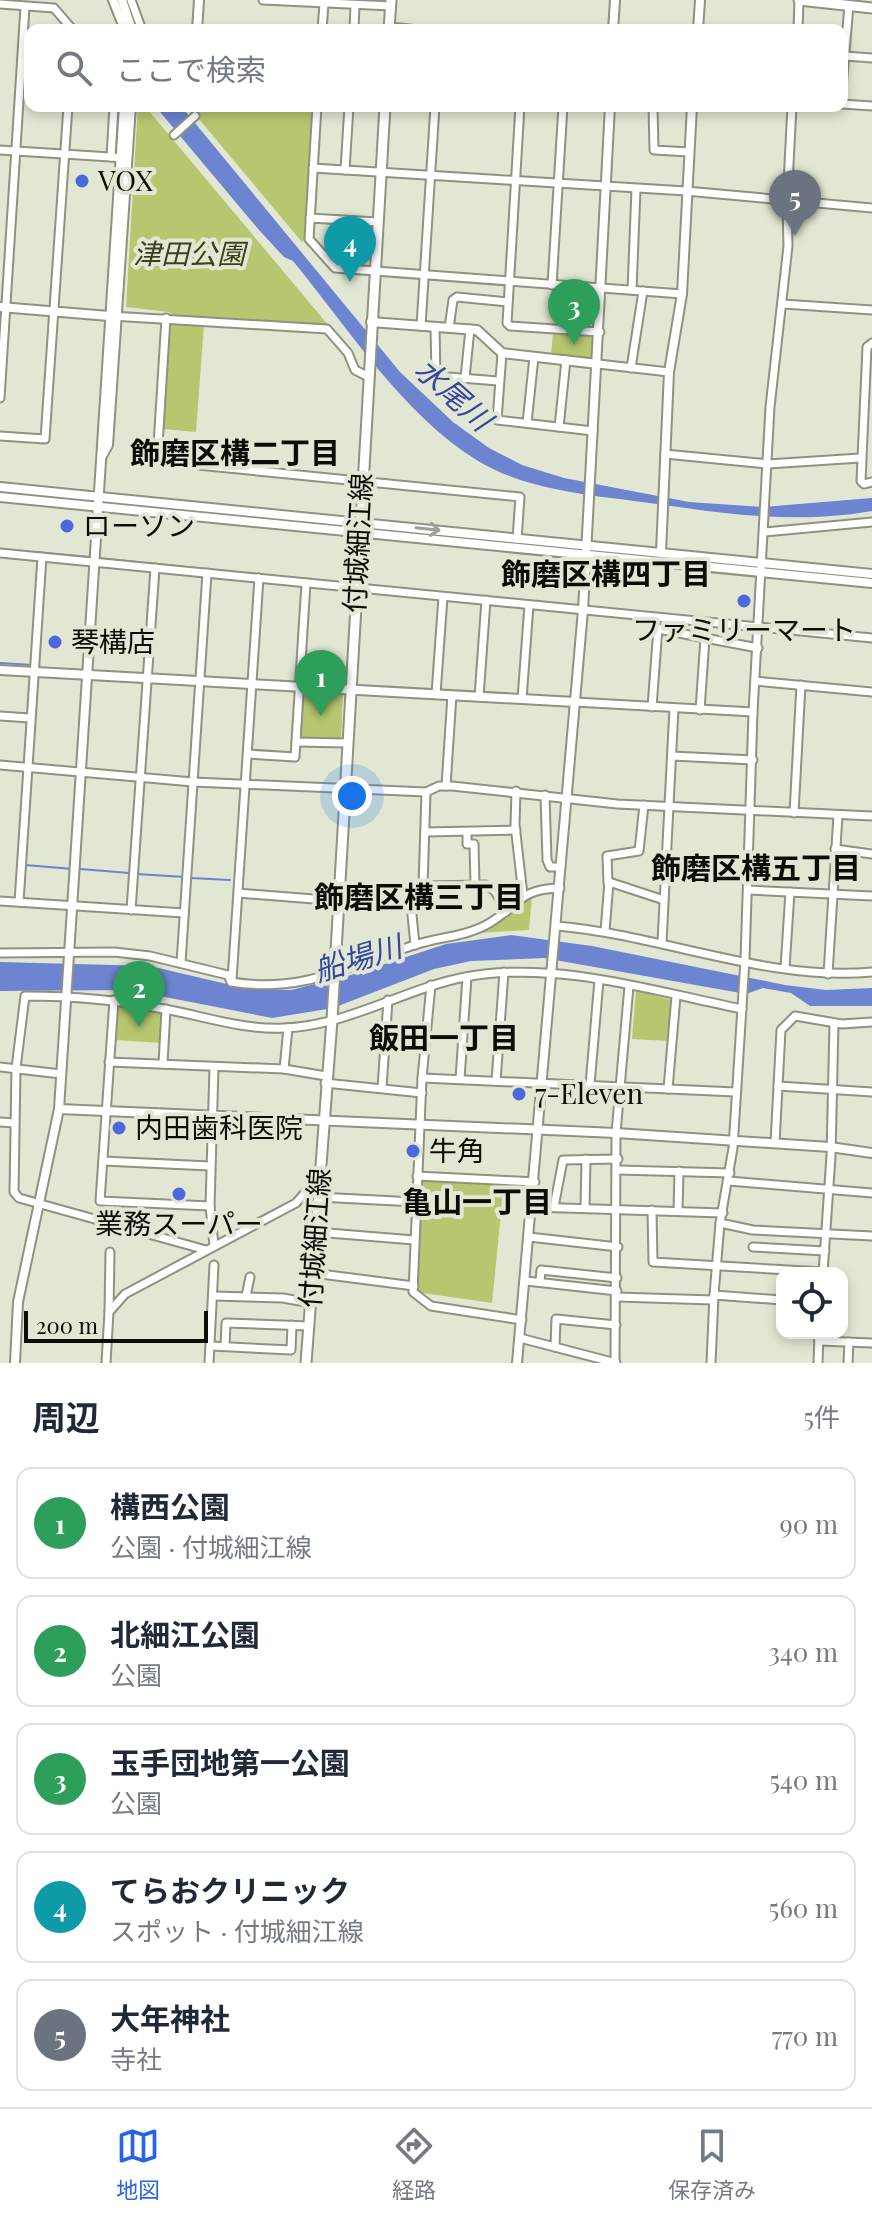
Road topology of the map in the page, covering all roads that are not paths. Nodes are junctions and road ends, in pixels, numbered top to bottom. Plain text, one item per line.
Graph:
1 (113, 0) edge
2 (122, 0) edge
3 (131, 0) edge
4 (199, 0) edge
5 (263, 0) edge
6 (615, 0) edge
7 (700, 0) edge
8 (799, 0) edge
9 (391, 3) edge
10 (0, 4) edge
11 (324, 4) junction
12 (355, 5) junction
13 (849, 5) junction
14 (25, 7) junction
15 (872, 8) edge
16 (68, 24) edge
17 (123, 24) edge
18 (130, 24) edge
19 (140, 24) edge
20 (197, 24) edge
21 (322, 24) edge
22 (354, 24) edge
23 (390, 24) edge
24 (613, 24) edge
25 (698, 24) edge
26 (798, 24) edge
27 (848, 24) edge
28 (848, 56) edge
29 (872, 58) edge
30 (848, 104) edge
31 (872, 106) edge
32 (68, 112) edge
33 (115, 112) edge
34 (124, 112) edge
35 (130, 112) edge
36 (317, 112) edge
37 (349, 112) edge
38 (385, 112) edge
39 (435, 112) edge
40 (520, 112) edge
41 (563, 112) edge
42 (610, 112) edge
43 (653, 112) edge
44 (692, 112) edge
45 (792, 112) edge
46 (195, 116) dead end
47 (174, 135) dead end
48 (0, 150) edge
49 (16, 151) junction
50 (689, 152) junction
51 (65, 154) junction
52 (120, 158) junction
53 (313, 168) junction
54 (345, 170) junction
55 (380, 172) junction
56 (431, 176) junction
57 (516, 180) junction
58 (558, 184) junction
59 (607, 188) junction
60 (636, 189) junction
61 (686, 191) junction
62 (787, 203) junction
63 (872, 208) edge
64 (310, 218) junction
65 (377, 222) junction
66 (374, 271) junction
67 (425, 275) junction
68 (510, 281) junction
69 (552, 285) junction
70 (603, 288) junction
71 (632, 290) junction
72 (643, 291) junction
73 (682, 294) junction
74 (508, 302) junction
75 (783, 304) junction
76 (3, 308) edge
77 (872, 310) edge
78 (54, 312) junction
79 (113, 316) junction
80 (166, 318) junction
81 (371, 322) junction
82 (421, 326) junction
83 (435, 327) junction
84 (449, 328) junction
85 (470, 329) junction
86 (600, 332) junction
87 (872, 343) edge
88 (502, 353) junction
89 (534, 357) junction
90 (566, 360) junction
91 (598, 364) junction
92 (631, 368) junction
93 (367, 371) junction
94 (669, 372) junction
95 (465, 378) junction
96 (498, 381) junction
97 (0, 398) edge
98 (527, 423) junction
99 (559, 427) junction
100 (593, 431) junction
101 (0, 436) edge
102 (665, 454) junction
103 (860, 458) junction
104 (768, 464) junction
105 (361, 481) junction
106 (872, 482) edge
107 (0, 487) edge
108 (0, 497) edge
109 (99, 502) junction
110 (872, 522) edge
111 (359, 527) junction
112 (765, 532) junction
113 (517, 539) junction
114 (587, 545) junction
115 (661, 552) junction
116 (0, 553) edge
117 (586, 555) junction
118 (42, 557) junction
119 (96, 562) junction
120 (155, 568) junction
121 (763, 568) junction
122 (207, 573) junction
123 (872, 574) edge
124 (259, 578) junction
125 (306, 583) junction
126 (872, 583) edge
127 (355, 588) junction
128 (443, 597) junction
129 (486, 600) junction
130 (529, 605) junction
131 (583, 610) junction
132 (658, 617) junction
133 (760, 627) junction
134 (658, 629) junction
135 (705, 638) junction
136 (872, 638) edge
137 (758, 648) junction
138 (0, 670) edge
139 (34, 673) junction
140 (88, 676) junction
141 (147, 679) junction
142 (200, 681) junction
143 (755, 681) junction
144 (252, 684) junction
145 (801, 685) junction
146 (299, 687) junction
147 (349, 689) junction
148 (872, 692) edge
149 (436, 694) junction
150 (452, 695) junction
151 (479, 697) junction
152 (522, 699) junction
153 (575, 702) junction
154 (652, 707) junction
155 (674, 708) junction
156 (700, 710) junction
157 (753, 712) junction
158 (0, 716) edge
159 (30, 718) junction
160 (296, 742) junction
161 (346, 743) junction
162 (248, 754) junction
163 (672, 756) junction
164 (753, 760) junction
165 (0, 765) edge
166 (28, 769) junction
167 (81, 774) junction
168 (140, 778) junction
169 (193, 782) junction
170 (245, 785) junction
171 (343, 786) junction
172 (446, 786) junction
173 (516, 791) junction
174 (426, 792) junction
175 (545, 795) junction
176 (567, 799) junction
177 (644, 805) junction
178 (670, 807) junction
179 (752, 811) junction
180 (794, 813) junction
181 (838, 815) junction
182 (872, 816) edge
183 (516, 830) junction
184 (425, 832) junction
185 (467, 832) junction
186 (835, 849) junction
187 (872, 854) edge
188 (561, 867) junction
189 (608, 883) junction
190 (521, 884) junction
191 (475, 885) junction
192 (423, 886) junction
193 (560, 888) junction
194 (749, 890) junction
195 (495, 891) junction
196 (790, 892) junction
197 (238, 893) junction
198 (831, 894) junction
199 (523, 895) junction
200 (872, 896) edge
201 (664, 900) junction
202 (0, 901) edge
203 (339, 901) junction
204 (19, 902) junction
205 (72, 906) junction
206 (131, 910) junction
207 (506, 912) junction
208 (184, 913) junction
209 (557, 926) junction
210 (605, 931) junction
211 (662, 942) junction
212 (415, 945) junction
213 (0, 953) edge
214 (69, 953) junction
215 (745, 960) junction
216 (181, 963) junction
217 (785, 968) junction
218 (504, 972) junction
219 (872, 972) edge
220 (828, 974) junction
221 (552, 975) junction
222 (334, 977) junction
223 (467, 977) junction
224 (599, 980) junction
225 (231, 982) junction
226 (431, 985) junction
227 (629, 986) junction
228 (67, 996) junction
229 (676, 996) junction
230 (114, 1000) junction
231 (388, 1000) junction
232 (742, 1006) junction
233 (166, 1009) junction
234 (332, 1017) junction
235 (872, 1022) edge
236 (834, 1023) junction
237 (288, 1028) junction
238 (109, 1062) junction
239 (163, 1064) junction
240 (0, 1067) edge
241 (214, 1067) junction
242 (16, 1068) junction
243 (284, 1069) junction
244 (61, 1074) junction
245 (422, 1078) junction
246 (460, 1079) junction
247 (326, 1080) junction
248 (496, 1081) junction
249 (543, 1083) junction
250 (590, 1085) junction
251 (778, 1086) junction
252 (622, 1087) junction
253 (382, 1088) junction
254 (668, 1089) junction
255 (832, 1090) junction
256 (735, 1092) junction
257 (872, 1092) edge
258 (422, 1093) junction
259 (59, 1109) junction
260 (107, 1111) junction
261 (214, 1116) junction
262 (322, 1121) junction
263 (0, 1122) edge
264 (14, 1123) junction
265 (421, 1125) junction
266 (541, 1130) junction
267 (616, 1133) junction
268 (732, 1140) junction
269 (775, 1143) junction
270 (830, 1147) junction
271 (872, 1153) edge
272 (586, 1159) junction
273 (618, 1159) junction
274 (103, 1161) junction
275 (210, 1166) junction
276 (618, 1170) junction
277 (679, 1171) junction
278 (417, 1176) junction
279 (730, 1177) junction
280 (318, 1178) junction
281 (535, 1182) junction
282 (829, 1189) junction
283 (872, 1193) edge
284 (318, 1197) junction
285 (100, 1201) junction
286 (415, 1202) junction
287 (38, 1203) junction
288 (210, 1206) junction
289 (532, 1207) junction
290 (554, 1207) junction
291 (585, 1208) junction
292 (619, 1210) junction
293 (652, 1210) junction
294 (678, 1211) junction
295 (723, 1213) junction
296 (97, 1219) junction
297 (720, 1223) junction
298 (316, 1232) junction
299 (826, 1234) junction
300 (872, 1236) edge
301 (529, 1237) junction
302 (414, 1240) junction
303 (618, 1247) junction
304 (753, 1247) dead end
305 (210, 1248) junction
306 (825, 1251) junction
307 (110, 1252) dead end
308 (214, 1265) dead end
309 (716, 1265) junction
310 (823, 1267) edge
311 (776, 1269) edge
312 (313, 1273) junction
313 (250, 1277) dead end
314 (617, 1278) junction
315 (526, 1281) junction
316 (540, 1282) junction
317 (414, 1286) junction
318 (617, 1294) junction
319 (214, 1296) junction
320 (246, 1296) junction
321 (714, 1298) junction
322 (776, 1300) edge
323 (311, 1303) junction
324 (109, 1312) junction
325 (522, 1320) junction
326 (292, 1325) junction
327 (616, 1325) junction
328 (309, 1326) junction
329 (520, 1338) junction
330 (819, 1339) edge
331 (831, 1339) edge
332 (849, 1342) junction
333 (872, 1343) edge
334 (211, 1346) junction
335 (225, 1346) junction
336 (555, 1347) junction
337 (15, 1363) edge
338 (106, 1363) edge
339 (209, 1363) edge
340 (306, 1363) edge
341 (517, 1363) edge
342 (616, 1363) edge
343 (711, 1363) edge
344 (818, 1363) edge
345 (848, 1363) edge

1 - 17 street
2 - 18 street
3 - 19 street
4 - 20 street
5 - 11 street
6 - 24 street
7 - 25 street
8 - 13 main road
8 - 26 street
9 - 12 street
9 - 23 main road
10 - 14 street
11 - 12 street
11 - 21 street
12 - 22 street
13 - 15 main road
13 - 27 street
14 - 16 street
14 - 49 street
28 - 29 street
30 - 31 street
32 - 51 street
33 - 52 street
34 - 52 street
35 - 52 street
36 - 53 street
37 - 54 street
38 - 55 main road, 付城細江線
39 - 56 street
40 - 57 street
41 - 58 street
42 - 59 street
43 - 50 street
44 - 50 street
45 - 62 street
46 - 47 street
48 - 49 street
49 - 51 street
49 - 76 street
50 - 61 street
51 - 52 street
51 - 78 street
52 - 79 street
53 - 54 street
53 - 64 street
54 - 55 street
55 - 56 street
55 - 65 main road, 付城細江線
56 - 57 street
56 - 67 street
57 - 58 street
57 - 68 street
58 - 59 street
58 - 69 street
59 - 60 street
59 - 70 street
60 - 61 street
60 - 71 street
61 - 62 street
61 - 73 street
62 - 63 street
62 - 75 street
64 - 65 street
64 - 66 street
65 - 66 main road, 付城細江線
66 - 67 street
66 - 81 main road, 付城細江線
67 - 68 street
67 - 82 street
68 - 69 street
68 - 74 street
69 - 70 street
70 - 71 street
70 - 86 street
71 - 72 street
72 - 73 street
72 - 92 street
73 - 94 street
74 - 84 street
74 - 86 street
75 - 77 street
75 - 104 street
76 - 78 street
76 - 97 street
78 - 79 street
78 - 101 street
79 - 80 street
79 - 109 street
80 - 93 street
80 - 105 street
81 - 82 street
81 - 93 main road, 付城細江線
82 - 83 street
83 - 84 street
83 - 95 street
84 - 85 street
85 - 88 street
85 - 95 street
86 - 91 street
87 - 103 street
88 - 89 street
88 - 96 street
89 - 90 street
89 - 98 street
90 - 91 street
90 - 99 street
91 - 92 street
91 - 100 street
92 - 94 street
93 - 105 main road, 付城細江線
94 - 102 street
95 - 96 street
96 - 98 street
98 - 99 street
99 - 100 street
100 - 114 street
102 - 104 street
102 - 115 street
103 - 104 street
103 - 106 street
104 - 112 street
105 - 111 main road, 付城細江線
105 - 113 street
107 - 109 street
108 - 109 street
109 - 111 street
109 - 119 street
110 - 112 street
111 -> 113 street
111 - 117 street
111 - 127 main road, 付城細江線
112 - 121 street
113 - 114 street
114 - 115 street
114 - 117 street
115 - 121 street
116 - 118 street
117 - 121 street
117 - 131 street
118 - 119 street
118 - 139 street
119 - 120 street
119 - 140 street
120 - 122 street
120 - 141 street
121 - 123 street
121 - 126 street
121 - 133 street
122 - 124 street
122 - 142 street
124 - 125 street
124 - 144 street
125 - 127 street
125 - 146 street
127 - 128 street
127 - 147 main road, 付城細江線
128 - 129 street
128 - 149 street
129 - 130 street
129 - 151 street
130 - 131 street
130 - 152 street
131 - 132 street
131 - 153 street
132 - 133 street
132 - 134 street
133 - 136 street
133 - 137 street
134 - 135 street
134 - 154 street
135 - 137 street
135 - 156 street
137 - 143 street
138 - 139 street
139 - 140 street
139 - 159 street
140 - 141 street
140 - 167 street
141 - 142 street
141 - 168 street
142 - 144 street
142 - 169 street
143 - 145 street
143 - 157 street
144 - 146 street
144 - 162 street
145 - 148 street
145 - 180 street
146 - 147 street
146 - 160 street
147 - 149 street
147 - 161 main road, 付城細江線
149 - 150 street
150 - 151 street
150 - 172 street
151 - 152 street
152 - 153 street
153 - 154 street
153 - 176 street
154 - 155 street
155 - 156 street
155 - 163 street
156 - 157 street
157 - 164 street
158 - 159 street
159 - 166 street
160 - 161 street
160 - 162 street
161 - 171 main road, 付城細江線
162 - 170 street
163 - 164 street
163 - 178 street
164 - 179 street
165 - 166 street
166 - 167 street
166 - 204 street
167 - 168 street
167 - 205 street
168 - 169 street
168 - 206 street
169 - 170 street
169 - 208 street
170 - 171 street
170 - 197 street
171 - 174 street
171 - 203 main road, 付城細江線
172 - 173 street
172 - 174 street
173 - 175 street
173 - 183 street
174 - 184 street
175 - 176 street
175 - 188 street
176 - 177 street
176 - 188 street
177 - 178 street
177 - 189 street
178 - 179 street
178 - 201 street
179 - 180 street
179 - 194 street
180 - 181 street
181 - 182 street
181 - 186 street
183 - 185 street
183 - 190 street
184 - 185 street
184 - 192 street
185 - 191 street
186 - 187 street
186 - 198 street
188 - 193 street
189 - 201 street
189 - 210 street
190 - 195 street
190 - 199 street
191 - 192 street
191 - 195 street
192 - 212 street
193 - 199 street
193 - 209 street
194 - 196 street
194 - 215 street
195 - 207 street
196 - 198 street
196 - 217 street
197 - 203 street
197 - 225 street
198 - 200 street
198 - 220 street
199 - 207 street
201 - 211 street
202 - 204 street
203 - 222 main road, 付城細江線
204 - 205 street
205 - 206 street
205 - 214 street
206 - 208 street
207 - 212 street
208 - 216 street
209 - 210 street
209 - 221 street
210 - 211 street
211 - 215 street
212 - 222 street
213 - 214 street
214 - 216 street
214 - 228 street
215 - 217 street
215 - 232 street
216 - 225 street
217 - 220 street
218 - 221 street
218 - 223 street
218 - 248 street
219 - 220 street
221 - 224 street
221 - 249 street
222 - 225 street
222 - 234 main road, 付城細江線
223 - 226 street
223 - 246 street
224 - 227 street
224 - 250 street
226 - 231 street
226 - 245 street
227 - 229 street
227 - 252 street
228 - 230 street
228 - 242 street
228 - 244 street
229 - 232 street
229 - 254 street
230 - 233 street
230 - 238 street
231 - 234 street
231 - 253 street
232 - 256 street
233 - 237 street
233 - 239 street
234 - 237 street
234 - 247 main road, 付城細江線
235 - 236 street
236 - 251 street
236 - 255 street
237 - 243 street
238 - 239 street
238 - 260 street
239 - 241 street
240 - 242 street
241 - 243 street
241 - 261 street
242 - 244 street
242 - 264 street
243 - 247 street
244 - 259 street
245 - 246 street
245 - 258 street
246 - 248 street
247 - 253 street
247 - 262 main road, 付城細江線
248 - 249 street
249 - 250 street
249 - 266 street
250 - 252 street
251 - 255 street
251 - 269 street
252 - 254 street
252 - 267 street
253 - 258 street
254 - 256 street
255 - 257 street
255 - 270 street
256 - 268 street
258 - 265 street
259 - 260 street
259 - 287 street
260 - 261 street
260 - 274 street
261 - 262 street
261 - 275 street
262 - 265 street
262 - 280 main road, 付城細江線
263 - 264 street
264 - 287 street
265 - 266 street
265 - 278 street
266 - 267 street
266 - 281 street
267 - 268 street
267 - 273 street
268 - 269 street
268 - 279 street
269 - 270 street
270 - 271 street
270 - 282 street
272 - 273 street
272 - 290 street
272 - 291 street
273 - 276 street
274 - 275 street
274 - 285 street
275 - 288 street
276 - 277 street
276 - 292 street
277 - 279 street
277 - 294 street
278 - 281 street
278 - 286 street
279 - 282 street
279 - 295 street
280 - 284 main road, 付城細江線
280 - 305 street
281 - 289 street
282 - 283 street
282 - 299 street
284 - 286 street
284 - 298 main road, 付城細江線
285 - 288 street
285 - 296 street
286 - 302 street
287 - 296 street
287 - 337 street
288 - 305 street
289 - 290 street
289 - 301 street
290 - 291 street
291 - 292 street
292 - 293 street
292 - 303 street
293 - 294 street
293 - 309 street
294 - 295 street
295 - 297 street
296 - 305 street
297 - 299 street
297 - 309 street
298 - 302 street
298 - 312 main road, 付城細江線
299 - 300 street
299 - 306 street
301 - 303 street
301 - 315 street
302 - 317 street
303 - 314 street
304 - 306 street
305 - 324 street
306 - 310 street
307 - 324 street
308 - 319 street
309 - 311 street
309 - 321 street
312 - 317 street
312 - 323 main road, 付城細江線
313 - 320 street
314 - 316 street
314 - 318 street
315 - 316 street
315 - 325 street
316 - 318 street
317 - 325 street
318 - 321 street
318 - 327 street
319 - 320 street
319 - 334 street
320 - 323 street
321 - 322 street
321 - 343 street
323 - 328 main road, 付城細江線
324 - 338 street
325 - 329 street
326 - 328 street
326 - 335 street
326 - 335 street
327 - 336 street
327 - 342 street
328 - 340 main road, 付城細江線
329 - 336 street
329 - 341 street
330 - 344 street
331 - 332 street
332 - 333 street
332 - 345 street
334 - 335 street
334 - 339 street
336 - 342 street

